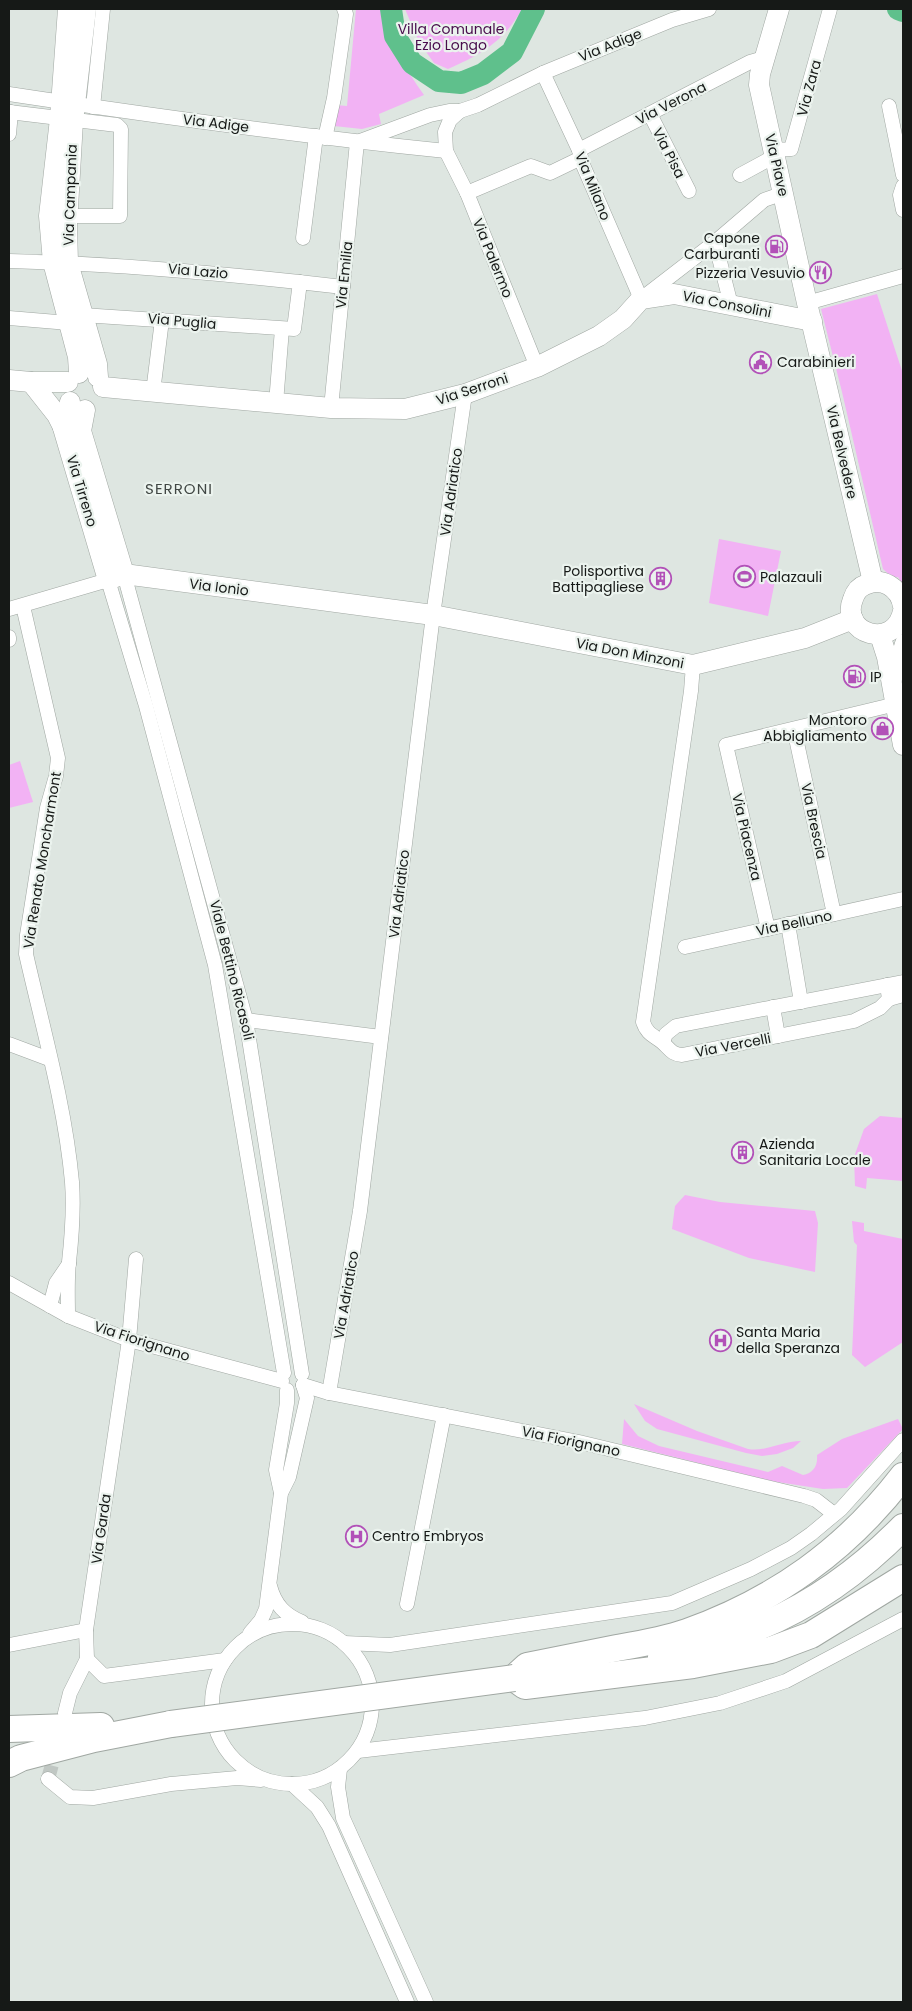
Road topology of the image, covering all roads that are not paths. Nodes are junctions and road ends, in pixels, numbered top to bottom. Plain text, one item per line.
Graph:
1 (68, 9) edge
2 (86, 9) edge
3 (103, 9) edge
4 (344, 9) edge
5 (709, 9) edge
6 (779, 9) edge
7 (830, 9) edge
8 (764, 58) junction
9 (543, 73) junction
10 (9, 94) edge
11 (888, 106) dead end
12 (73, 110) junction
13 (460, 111) junction
14 (10, 112) edge
15 (650, 114) junction
16 (9, 134) edge
17 (320, 137) junction
18 (357, 142) junction
19 (446, 151) junction
20 (774, 153) junction
21 (581, 158) junction
22 (740, 175) dead end
23 (903, 175) edge
24 (903, 186) edge
25 (689, 191) dead end
26 (467, 193) junction
27 (784, 193) junction
28 (903, 210) edge
29 (68, 216) junction
30 (303, 238) dead end
31 (714, 242) junction
32 (9, 261) edge
33 (60, 263) junction
34 (903, 276) edge
35 (300, 282) junction
36 (343, 288) junction
37 (641, 299) junction
38 (730, 305) junction
39 (809, 312) junction
40 (9, 318) edge
41 (75, 319) junction
42 (162, 320) junction
43 (282, 329) junction
44 (537, 367) junction
45 (9, 380) edge
46 (31, 382) junction
47 (81, 390) junction
48 (153, 392) junction
49 (465, 394) junction
50 (276, 403) junction
51 (331, 408) junction
52 (63, 427) junction
53 (116, 577) junction
54 (873, 582) junction
55 (23, 606) junction
56 (9, 609) edge
57 (433, 614) junction
58 (903, 615) edge
59 (853, 619) junction
60 (880, 635) junction
61 (693, 665) junction
62 (894, 696) junction
63 (794, 729) junction
64 (903, 745) edge
65 (903, 899) edge
66 (834, 914) junction
67 (788, 924) junction
68 (768, 929) junction
69 (684, 947) dead end
70 (903, 982) edge
71 (888, 992) junction
72 (903, 995) edge
73 (802, 1002) junction
74 (773, 1007) junction
75 (246, 1020) junction
76 (778, 1036) junction
77 (381, 1037) junction
78 (662, 1042) junction
79 (9, 1044) edge
80 (49, 1058) junction
81 (136, 1259) dead end
82 (69, 1263) junction
83 (9, 1283) edge
84 (56, 1283) junction
85 (68, 1291) junction
86 (30, 1295) junction
87 (52, 1308) junction
88 (68, 1316) junction
89 (129, 1340) junction
90 (302, 1379) junction
91 (284, 1381) junction
92 (329, 1392) junction
93 (444, 1415) junction
94 (903, 1440) edge
95 (903, 1476) edge
96 (281, 1492) junction
97 (838, 1511) junction
98 (903, 1527) edge
99 (268, 1578) junction
100 (903, 1578) edge
101 (407, 1604) dead end
102 (903, 1619) edge
103 (311, 1626) junction
104 (86, 1630) junction
105 (246, 1638) junction
106 (344, 1643) junction
107 (9, 1645) edge
108 (87, 1659) junction
109 (225, 1660) junction
110 (104, 1676) junction
111 (514, 1678) junction
112 (70, 1693) junction
113 (65, 1713) dead end
114 (171, 1724) junction
115 (9, 1729) edge
116 (94, 1739) junction
117 (9, 1749) edge
118 (358, 1750) junction
119 (9, 1764) edge
120 (340, 1769) junction
121 (48, 1778) dead end
122 (270, 1781) junction
123 (292, 1784) junction
124 (407, 2002) edge
125 (426, 2002) edge

1 - 12 street, Via Campania
2 - 12 street, Via Campania
3 - 12 street
4 - 17 street
5 - 9 street, Via Adige
6 - 8 street, Via Piave
7 - 20 street, Via Zara
8 - 15 street, Via Verona
8 - 20 street, Via Piave
9 - 13 street, Via Adige
9 - 21 street, Via Milano
10 - 12 street
11 - 23 street
12 - 14 street
12 - 17 street, Via Adige
12 - 29 street, Via Campania
12 - 29 street
12 - 33 street, Via Campania
13 - 18 street, Via Adige
13 - 19 street
14 - 16 street
15 - 21 street, Via Verona
15 - 25 street, Via Pisa
17 - 18 street, Via Adige
17 - 30 street
18 - 19 street, Via Adige
18 - 36 street, Via Emilia
19 - 26 street, Via Palermo
20 - 22 street
20 - 27 street, Via Piave
21 - 26 street, Via Verona
21 - 37 street, Via Milano
24 - 28 street
26 - 44 street, Via Palermo
27 - 31 street, Via Serroni
27 - 39 street, Via Piave
29 - 33 street, Via Campania
31 - 37 street, Via Serroni
31 - 38 street
32 - 33 street, Via Lazio
33 - 35 street, Via Lazio
33 - 41 street, Via Campania
34 - 39 street
35 - 36 street, Via Lazio
35 - 43 street
36 - 51 street, Via Emilia
37 - 38 street, Via Consolini
37 - 44 street, Via Serroni
38 - 39 street, Via Consolini
39 - 54 street, Via Belvedere
40 - 41 street, Via Puglia
41 - 42 street, Via Puglia
41 - 47 street, Via Campania
42 - 43 street, Via Puglia
42 - 48 street
43 - 50 street
44 - 49 street, Via Serroni
45 - 46 street, Via Serroni
46 - 47 street, Via Serroni
46 - 52 street, Via Tirreno
47 - 48 street, Via Serroni
47 - 52 street
47 - 53 street, Via Tirreno
48 - 50 street, Via Serroni
49 - 51 street, Via Serroni
49 - 57 street, Via Adriatico
50 - 51 street, Via Serroni
52 - 53 street, Via Tirreno
53 - 55 street, Via Ionio
53 - 57 street, Via Ionio
53 - 75 street, Viale Bettino Ricasoli
53 - 91 street, Viale Bettino Ricasoli
54 - 58 street
54 - 59 street
55 - 56 street, Via Ionio
55 - 80 street, Via Renato Moncharmont
57 - 61 street, Via Don Minzoni
57 - 77 street, Via Adriatico
58 - 60 street
58 - 62 street
59 - 60 street
59 - 61 street, Via Don Minzoni
60 - 62 street
61 - 78 street
62 - 63 street
62 - 64 street
63 - 66 street, Via Brescia
63 - 68 street, Via Piacenza
65 - 66 street, Via Belluno
66 - 67 street, Via Belluno
67 - 68 street, Via Belluno
67 - 73 street
68 - 69 street, Via Belluno
70 - 71 street, Via Vercelli
71 - 72 street
71 - 73 street, Via Vercelli
71 - 76 street, Via Vercelli
73 - 74 street, Via Vercelli
74 - 76 street, Via Vercelli
74 - 78 street, Via Vercelli
75 - 77 street
75 - 90 street, Viale Bettino Ricasoli
76 - 78 street, Via Vercelli
77 - 92 street, Via Adriatico
79 - 80 street
80 - 82 street, Via Renato Moncharmont
81 - 89 street, Via Garda
82 - 84 street, Via Renato Moncharmont
82 - 85 street, Via Renato Moncharmont
83 - 86 street, Via Fiorignano
84 - 86 street
84 - 87 street, Via Renato Moncharmont
85 - 87 street
85 - 88 street, Via Renato Moncharmont
86 - 87 street, Via Fiorignano
87 - 88 street, Via Fiorignano
88 - 89 street, Via Fiorignano
89 - 91 street, Via Fiorignano
89 - 104 street, Via Garda
90 - 91 street, Via Fiorignano
90 - 91 street
90 - 92 street, Via Fiorignano
90 - 96 street, Viale Bettino Ricasoli
91 - 96 street, Viale Bettino Ricasoli
92 - 93 street, Via Fiorignano
93 - 97 street, Via Fiorignano
93 - 101 street
94 - 97 street
95 - 111 highway
96 - 99 street
97 - 106 street
98 - 111 highway
99 - 103 street
99 - 105 street
100 - 111 highway
102 - 118 street
103 - 105 street
103 - 106 street
104 - 107 street
104 - 108 street, Via Garda
105 - 109 street
106 - 118 street
108 - 110 street
108 - 112 street, Via Garda
109 - 110 street
109 - 122 street
110 - 112 street
111 - 114 highway, bridge
112 - 113 street, Via Garda
114 - 115 highway
114 - 116 highway
116 - 117 highway
116 - 119 highway
118 - 120 street
120 - 123 street
120 - 125 street
121 - 122 street
122 - 123 street
123 - 124 street

